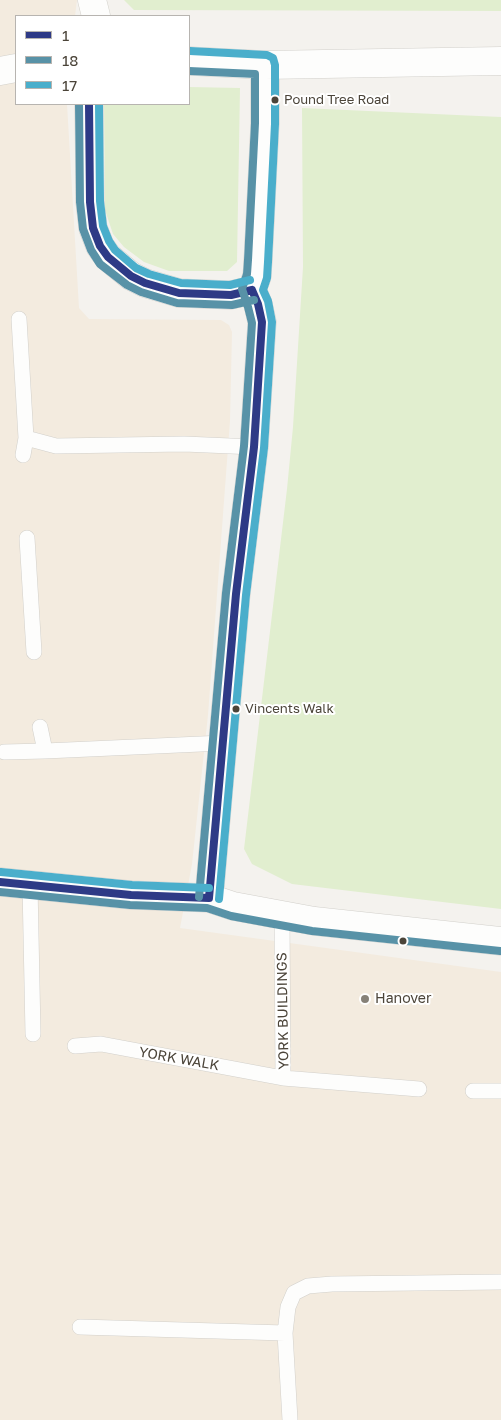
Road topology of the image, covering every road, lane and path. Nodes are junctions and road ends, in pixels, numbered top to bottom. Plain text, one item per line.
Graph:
1 (92, 0) edge
2 (96, 15) edge
3 (190, 61) edge
4 (501, 61) edge
5 (265, 65) junction
6 (15, 68) edge
7 (0, 72) edge
8 (89, 105) edge
9 (252, 290) junction
10 (19, 319) dead end
11 (26, 438) junction
12 (254, 447) junction
13 (23, 455) dead end
14 (27, 538) dead end
15 (34, 652) dead end
16 (40, 727) dead end
17 (223, 743) junction
18 (4, 752) dead end
19 (45, 752) junction
20 (0, 882) edge
21 (30, 885) junction
22 (208, 898) junction
23 (282, 914) junction
24 (501, 941) edge
25 (33, 1034) dead end
26 (75, 1046) dead end
27 (283, 1078) junction
28 (419, 1089) dead end
29 (501, 1091) edge
30 (473, 1092) dead end
31 (501, 1282) edge
32 (80, 1327) dead end
33 (285, 1333) junction
34 (290, 1420) edge

1 - 2 street
3 - 5 street
4 - 5 street
5 - 9 street
6 - 7 street
8 - 9 street
9 - 12 street
10 - 11 lane
11 - 12 lane
11 - 13 lane
12 - 17 street
14 - 15 lane
16 - 19 lane
17 - 19 lane
17 - 22 street
18 - 19 lane
20 - 21 street
21 - 22 street
21 - 25 lane
22 - 23 street
23 - 24 street
23 - 27 lane, YORK BUILDINGS
26 - 27 lane, YORK WALK
27 - 28 lane, YORK WALK
29 - 30 lane
31 - 33 lane
32 - 33 lane
33 - 34 lane

